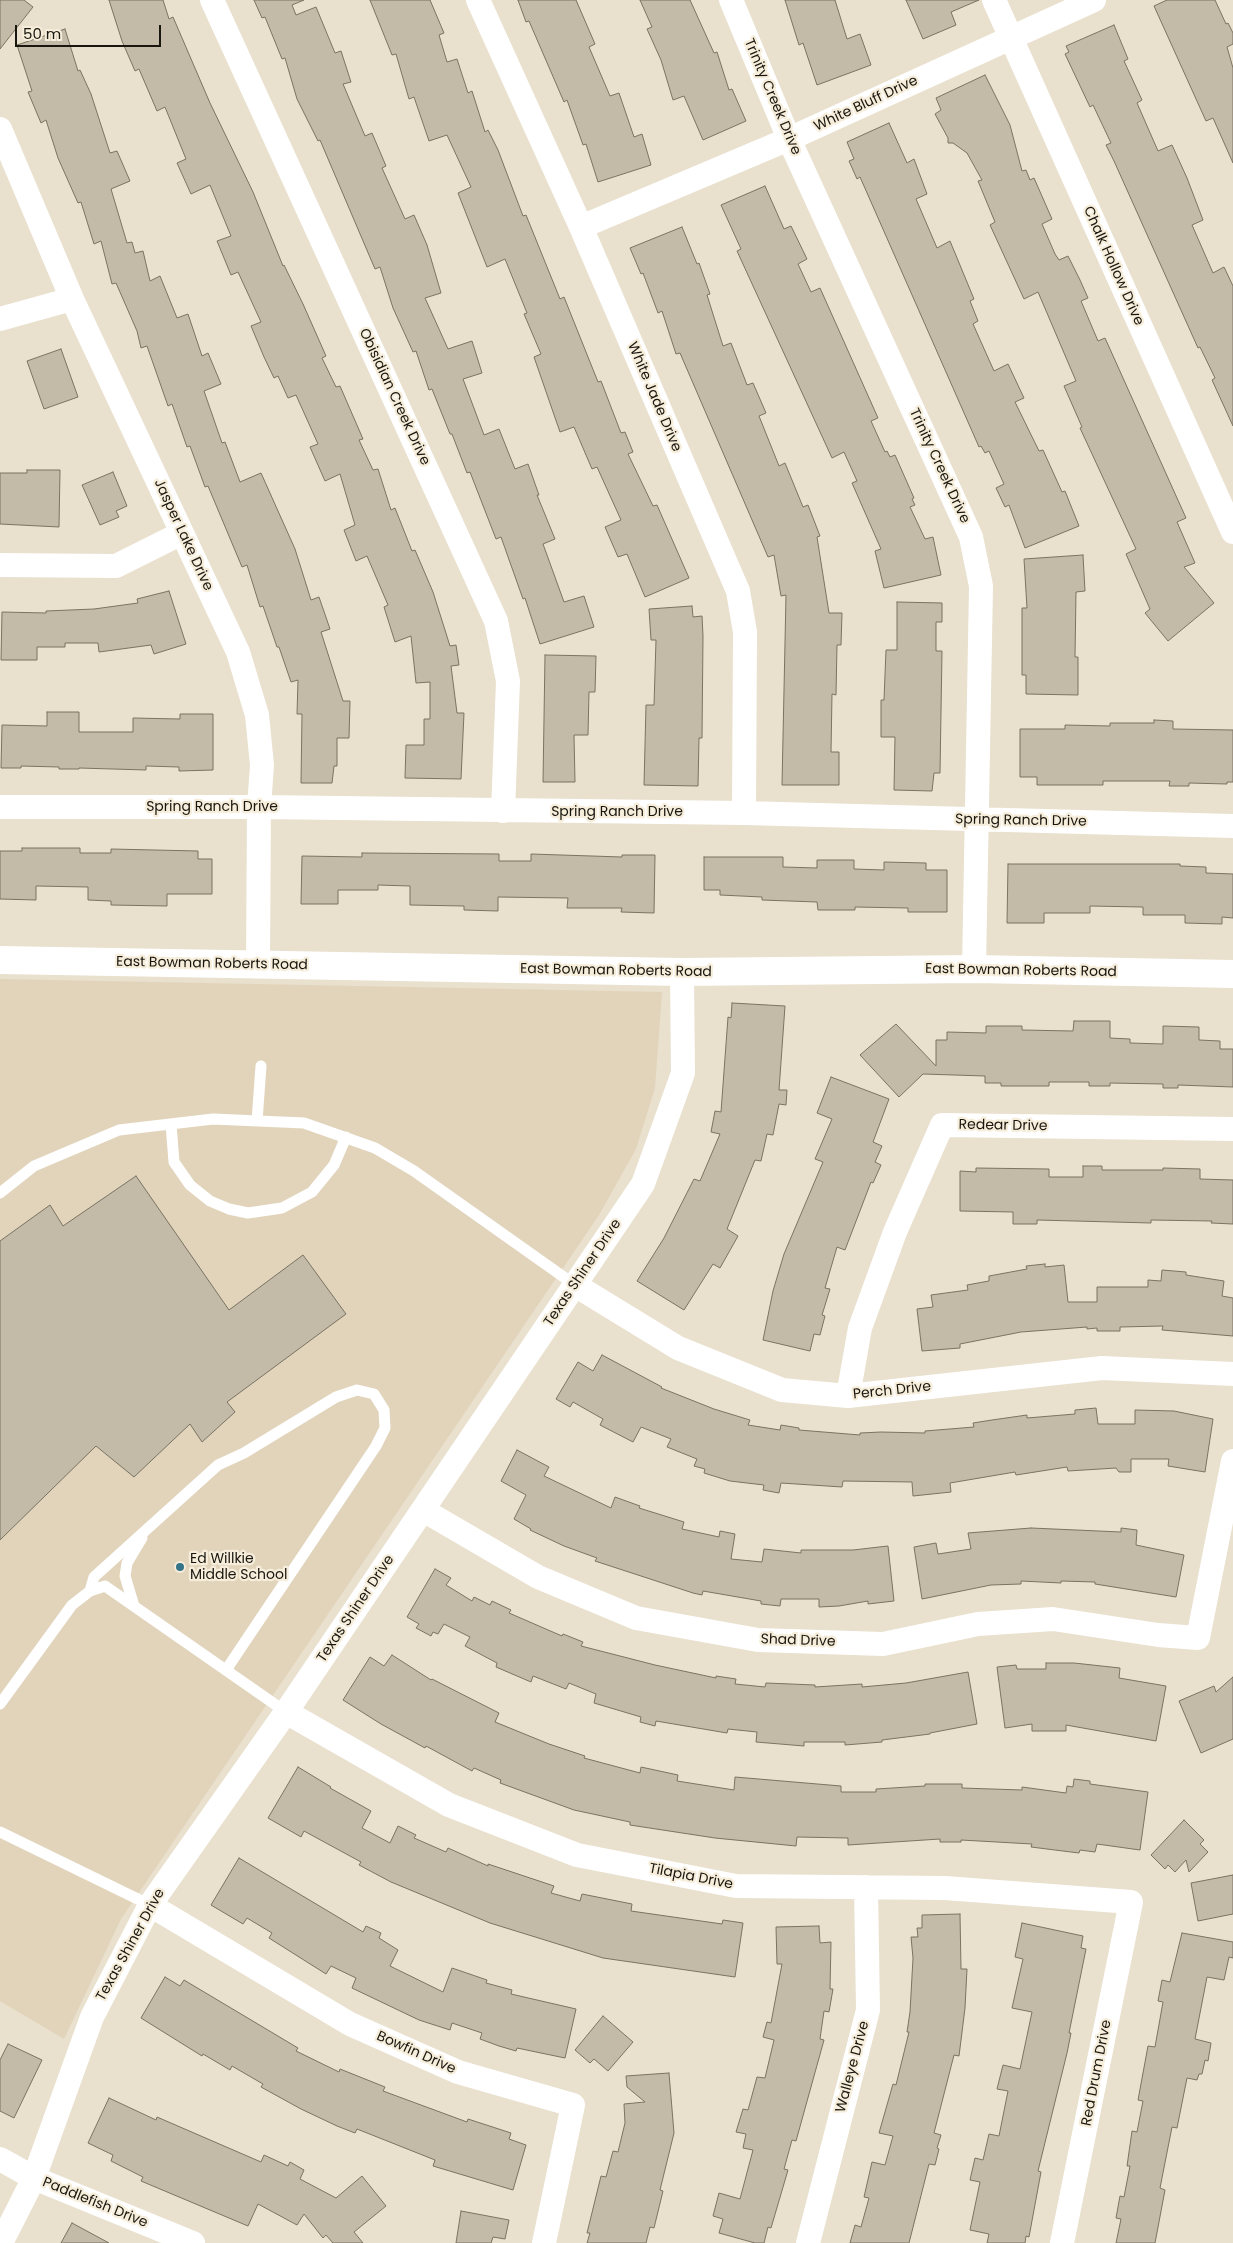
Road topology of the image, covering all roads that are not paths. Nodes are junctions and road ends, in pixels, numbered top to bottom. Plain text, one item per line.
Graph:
1 (212, 0) edge
2 (478, 0) edge
3 (731, 0) edge
4 (994, 0) edge
5 (1094, 0) edge
6 (1010, 38) junction
7 (0, 129) edge
8 (790, 139) junction
9 (581, 227) junction
10 (72, 299) junction
11 (0, 319) edge
12 (182, 532) junction
13 (1233, 532) edge
14 (0, 565) edge
15 (0, 807) edge
16 (259, 807) junction
17 (502, 811) junction
18 (744, 813) junction
19 (977, 820) junction
20 (1233, 826) edge
21 (0, 960) edge
22 (258, 965) junction
23 (974, 970) junction
24 (682, 972) junction
25 (1233, 974) edge
26 (261, 1066) dead end
27 (257, 1121) junction
28 (171, 1124) junction
29 (1233, 1129) edge
30 (346, 1137) junction
31 (0, 1193) edge
32 (575, 1285) junction
33 (1233, 1374) edge
34 (848, 1396) junction
35 (1233, 1461) edge
36 (423, 1510) junction
37 (148, 1528) junction
38 (90, 1591) junction
39 (134, 1606) junction
40 (226, 1670) junction
41 (0, 1704) edge
42 (286, 1712) junction
43 (0, 1832) edge
44 (866, 1887) junction
45 (1131, 1902) joint
46 (150, 1905) junction
47 (0, 2159) edge
48 (34, 2178) junction
49 (1, 2243) edge
50 (193, 2243) edge
51 (544, 2243) edge
52 (808, 2243) edge
53 (1062, 2243) edge

1 - 17 street, Obisidian Creek Drive
2 - 9 street, White Jade Drive
3 - 8 street, Trinity Creek Drive
4 - 6 street, Chalk Hollow Drive
5 - 6 street, White Bluff Drive
6 - 8 street, White Bluff Drive
6 - 13 street, Chalk Hollow Drive
7 - 10 street, Jasper Lake Drive
8 - 9 street, White Bluff Drive
8 - 19 street, Trinity Creek Drive
9 - 18 street, White Jade Drive
10 - 11 street
10 - 12 street, Jasper Lake Drive
12 - 14 street
12 - 16 street, Jasper Lake Drive
15 - 16 street, Spring Ranch Drive
16 - 17 street, Spring Ranch Drive
16 - 22 street, Jasper Lake Drive
17 - 18 street, Spring Ranch Drive
18 - 19 street, Spring Ranch Drive
19 - 20 street, Spring Ranch Drive
19 - 23 street, Trinity Creek Drive
21 - 22 street, East Bowman Roberts Road
22 - 24 street, East Bowman Roberts Road
23 - 24 street, East Bowman Roberts Road
23 - 25 street, East Bowman Roberts Road
24 - 32 street, Texas Shiner Drive
26 - 27 lane
27 - 28 lane
27 - 30 lane
28 - 30 lane
28 - 31 lane
29 - 34 street, Redear Drive
30 - 32 lane
32 - 34 street, Perch Drive
32 - 36 street, Texas Shiner Drive
33 - 34 street, Perch Drive
35 - 36 street, Shad Drive
36 - 42 street, Texas Shiner Drive
37 - 38 lane
37 - 39 lane
37 - 40 lane
38 - 39 lane
38 - 41 lane
39 - 40 lane
40 - 42 lane
42 - 44 street, Tilapia Drive
42 - 46 street, Texas Shiner Drive
43 - 46 lane
44 - 45 street, Tilapia Drive
44 - 52 street, Walleye Drive
45 - 53 street, Red Drum Drive
46 - 48 street, Texas Shiner Drive
46 - 51 street, Bowfin Drive
47 - 48 street, Paddlefish Drive
48 - 49 street, Texas Shiner Drive
48 - 50 street, Paddlefish Drive

